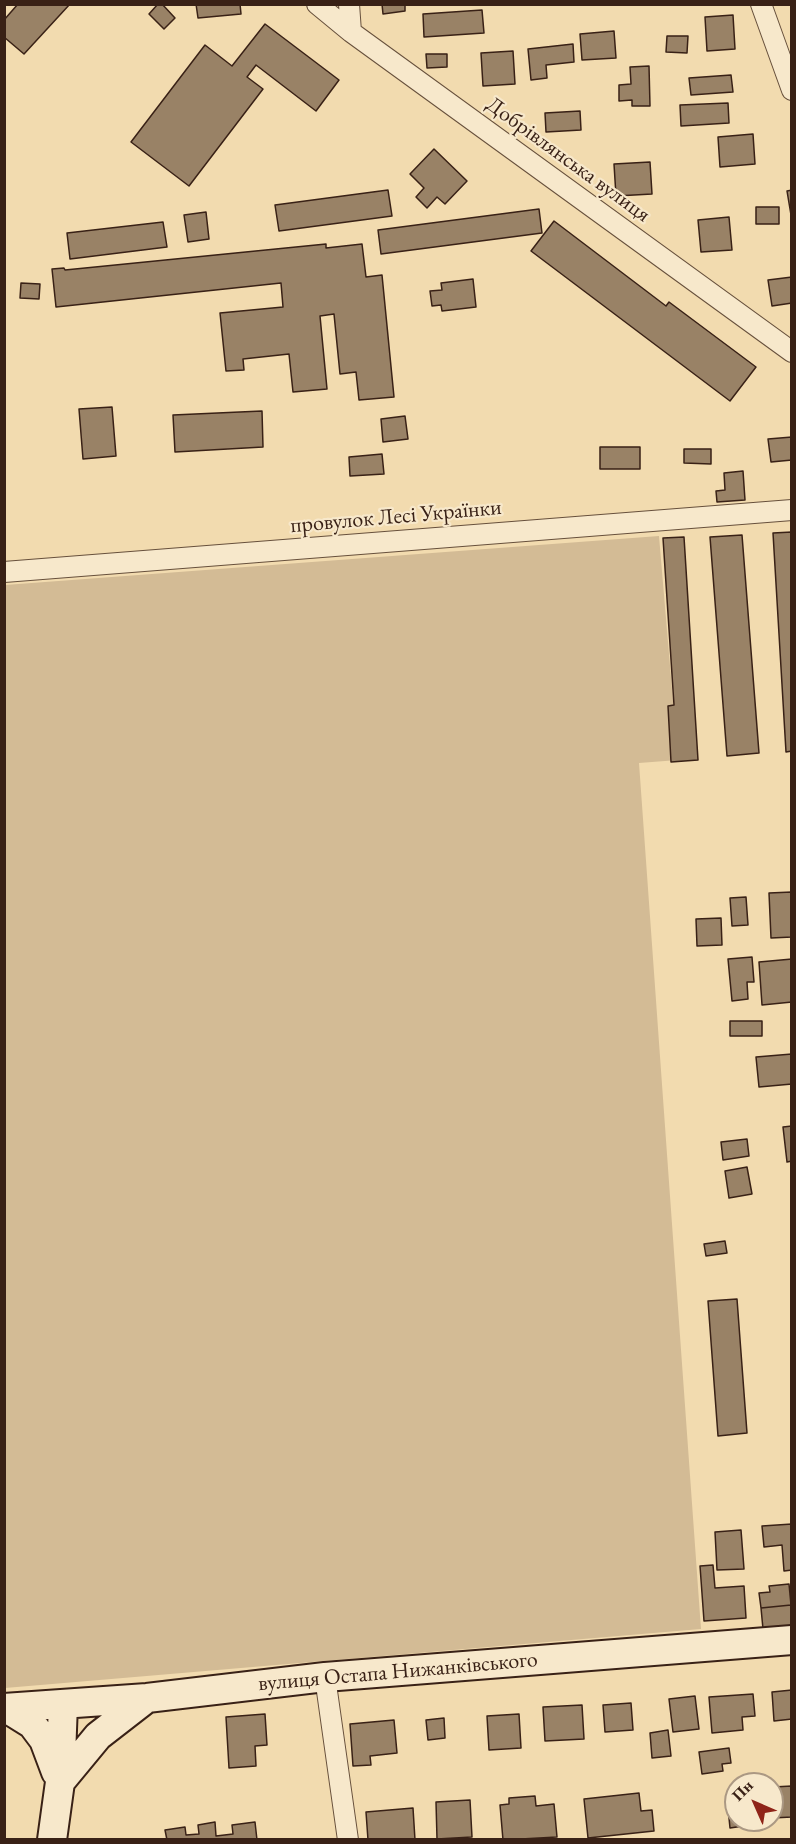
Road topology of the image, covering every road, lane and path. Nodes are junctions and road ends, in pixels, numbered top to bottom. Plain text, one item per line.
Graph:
1 (317, 4) edge
2 (349, 4) edge
3 (761, 4) edge
4 (351, 32) junction
5 (792, 90) edge
6 (792, 352) edge
7 (792, 510) edge
8 (4, 572) edge
9 (792, 1640) edge
10 (325, 1677) junction
11 (147, 1698) junction
12 (63, 1704) junction
13 (5, 1708) edge
14 (60, 1782) junction
15 (52, 1839) edge
16 (348, 1839) edge

1 - 4 street, Добрівлянська вулиця
2 - 4 street
3 - 5 street
4 - 6 street, Добрівлянська вулиця
7 - 8 street, провулок Лесі Українки
9 - 10 street, вулиця Остапа Нижанківського
10 - 11 street, вулиця Остапа Нижанківського
10 - 16 street
11 - 12 street, вулиця Остапа Нижанківського
11 - 14 street
12 - 13 street, вулиця Остапа Нижанківського
12 - 14 street
13 - 14 street
14 - 15 street

